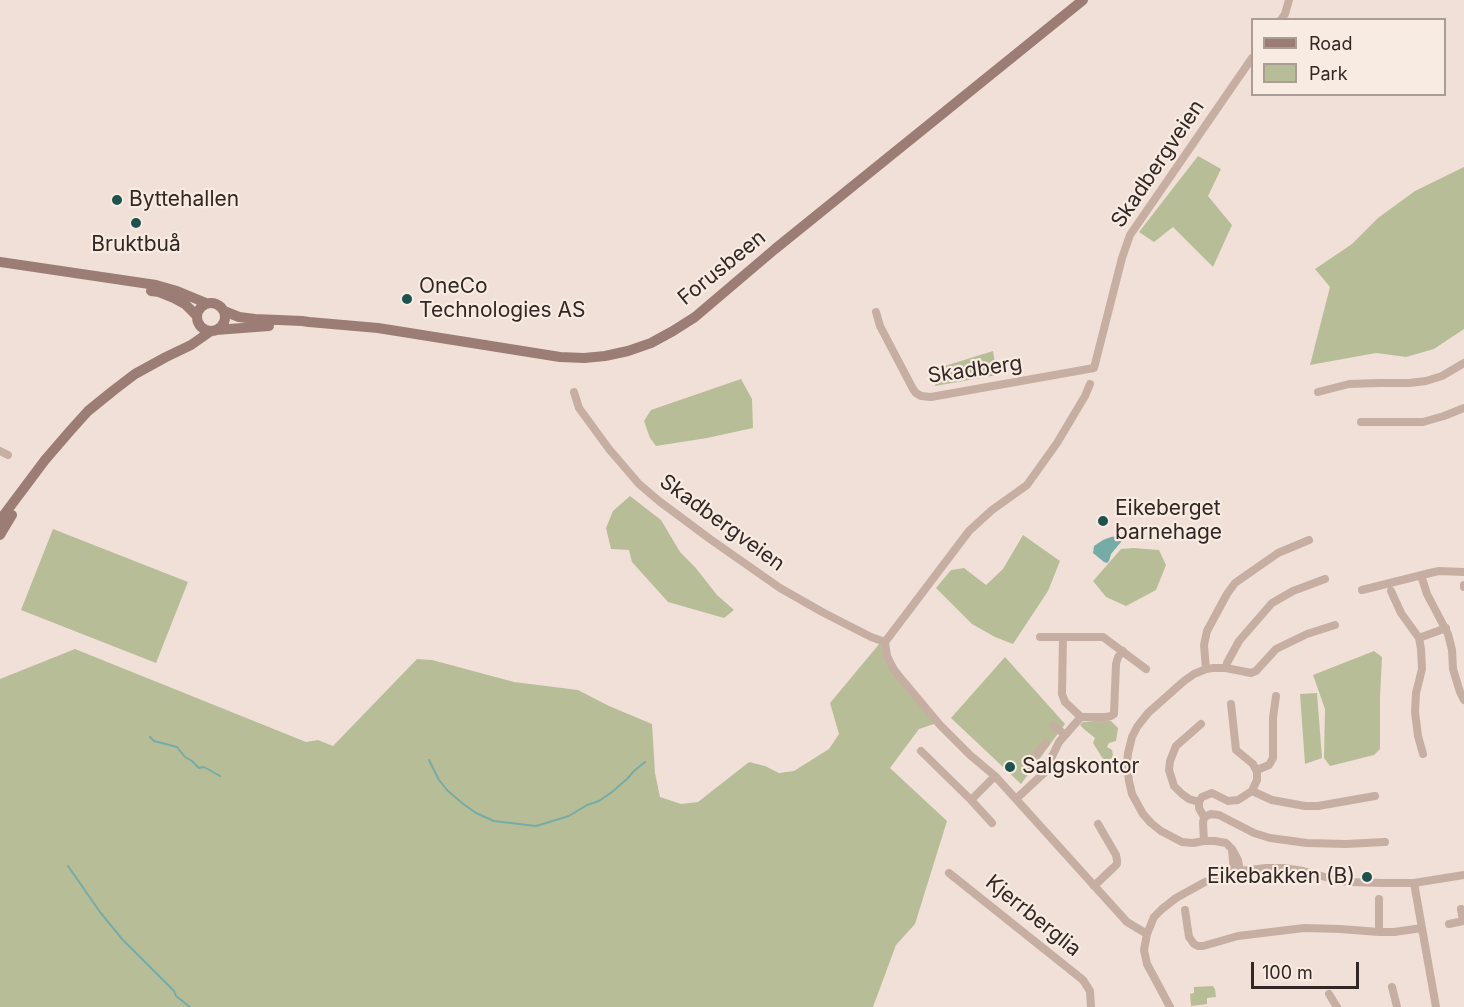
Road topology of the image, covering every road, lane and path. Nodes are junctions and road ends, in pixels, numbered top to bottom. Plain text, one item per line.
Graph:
1 (1083, 0) edge
2 (1289, 0) edge
3 (1282, 18) edge
4 (1251, 59) edge
5 (0, 262) edge
6 (0, 267) edge
7 (206, 303) junction
8 (224, 311) junction
9 (876, 312) dead end
10 (197, 319) junction
11 (309, 322) junction
12 (214, 331) junction
13 (180, 350) junction
14 (1463, 366) edge
15 (1094, 368) joint
16 (1090, 384) dead end
17 (574, 392) dead end
18 (1318, 392) dead end
19 (1464, 408) edge
20 (1361, 422) dead end
21 (0, 451) edge
22 (8, 455) dead end
23 (37, 471) junction
24 (0, 520) edge
25 (0, 535) edge
26 (1309, 540) dead end
27 (1464, 572) edge
28 (1421, 575) junction
29 (1325, 579) dead end
30 (1362, 590) dead end
31 (1391, 591) dead end
32 (1335, 625) dead end
33 (1446, 628) junction
34 (1040, 637) dead end
35 (1063, 637) junction
36 (1419, 638) junction
37 (885, 642) junction
38 (1123, 651) junction
39 (1226, 668) junction
40 (1146, 669) dead end
41 (1206, 669) junction
42 (1463, 694) edge
43 (1276, 696) dead end
44 (1231, 704) dead end
45 (1081, 717) junction
46 (1201, 724) dead end
47 (1053, 725) dead end
48 (1065, 735) junction
49 (1046, 743) dead end
50 (921, 751) dead end
51 (1423, 754) dead end
52 (1035, 755) dead end
53 (1257, 770) junction
54 (995, 776) junction
55 (1252, 791) junction
56 (1375, 796) dead end
57 (1016, 799) junction
58 (971, 800) junction
59 (1198, 802) junction
60 (1204, 818) junction
61 (992, 823) dead end
62 (1098, 824) dead end
63 (1204, 841) junction
64 (1385, 842) dead end
65 (1237, 872) junction
66 (949, 873) dead end
67 (1464, 875) edge
68 (1414, 883) junction
69 (1094, 886) junction
70 (1379, 899) dead end
71 (1461, 909) dead end
72 (1185, 910) dead end
73 (1463, 921) edge
74 (1449, 924) dead end
75 (1422, 928) junction
76 (1148, 931) junction
77 (1379, 932) junction
78 (1392, 987) dead end
79 (1329, 994) dead end
80 (1091, 1007) edge
81 (1170, 1007) edge
82 (1337, 1007) edge
83 (1397, 1007) edge
84 (1436, 1007) edge

1 - 11 main road, Forusbeen
2 - 3 street
4 - 15 street, Skadbergveien
5 - 7 main road
6 - 10 main road
7 - 8 main road
7 - 10 main road
8 - 11 main road, Forusbeen
8 - 12 main road
9 - 15 street, Skadberg
10 - 12 main road
10 - 13 main road
11 - 12 main road, Forusbeen
12 - 13 main road
13 - 23 main road
14 - 18 street
16 - 37 street
17 - 37 street, Skadbergveien
19 - 20 street
21 - 22 street
23 - 24 main road
23 - 25 main road
26 - 41 street
27 - 28 street
28 - 30 street
28 - 33 street
29 - 39 street
31 - 36 street
32 - 39 street
33 - 36 street
33 - 42 street
34 - 35 street
35 - 38 street
35 - 45 street
36 - 51 street
37 - 54 street
38 - 40 street
38 - 45 street
39 - 41 street
41 - 63 street
43 - 53 street
44 - 53 street
45 - 48 street
46 - 59 street
47 - 48 street
48 - 57 street
49 - 52 street
50 - 58 street
53 - 55 street
54 - 57 street
54 - 58 street
55 - 56 street
55 - 59 street
57 - 69 street
58 - 61 street
59 - 60 street
60 - 63 street
60 - 64 street
62 - 69 street
63 - 65 street
65 - 68 street
65 - 76 street
66 - 80 street, Kjerrberglia
67 - 68 street
68 - 75 street
69 - 76 street
70 - 77 street
71 - 73 street
72 - 77 street
73 - 74 street
75 - 77 street
75 - 84 street
76 - 81 street
78 - 83 street
79 - 82 street

